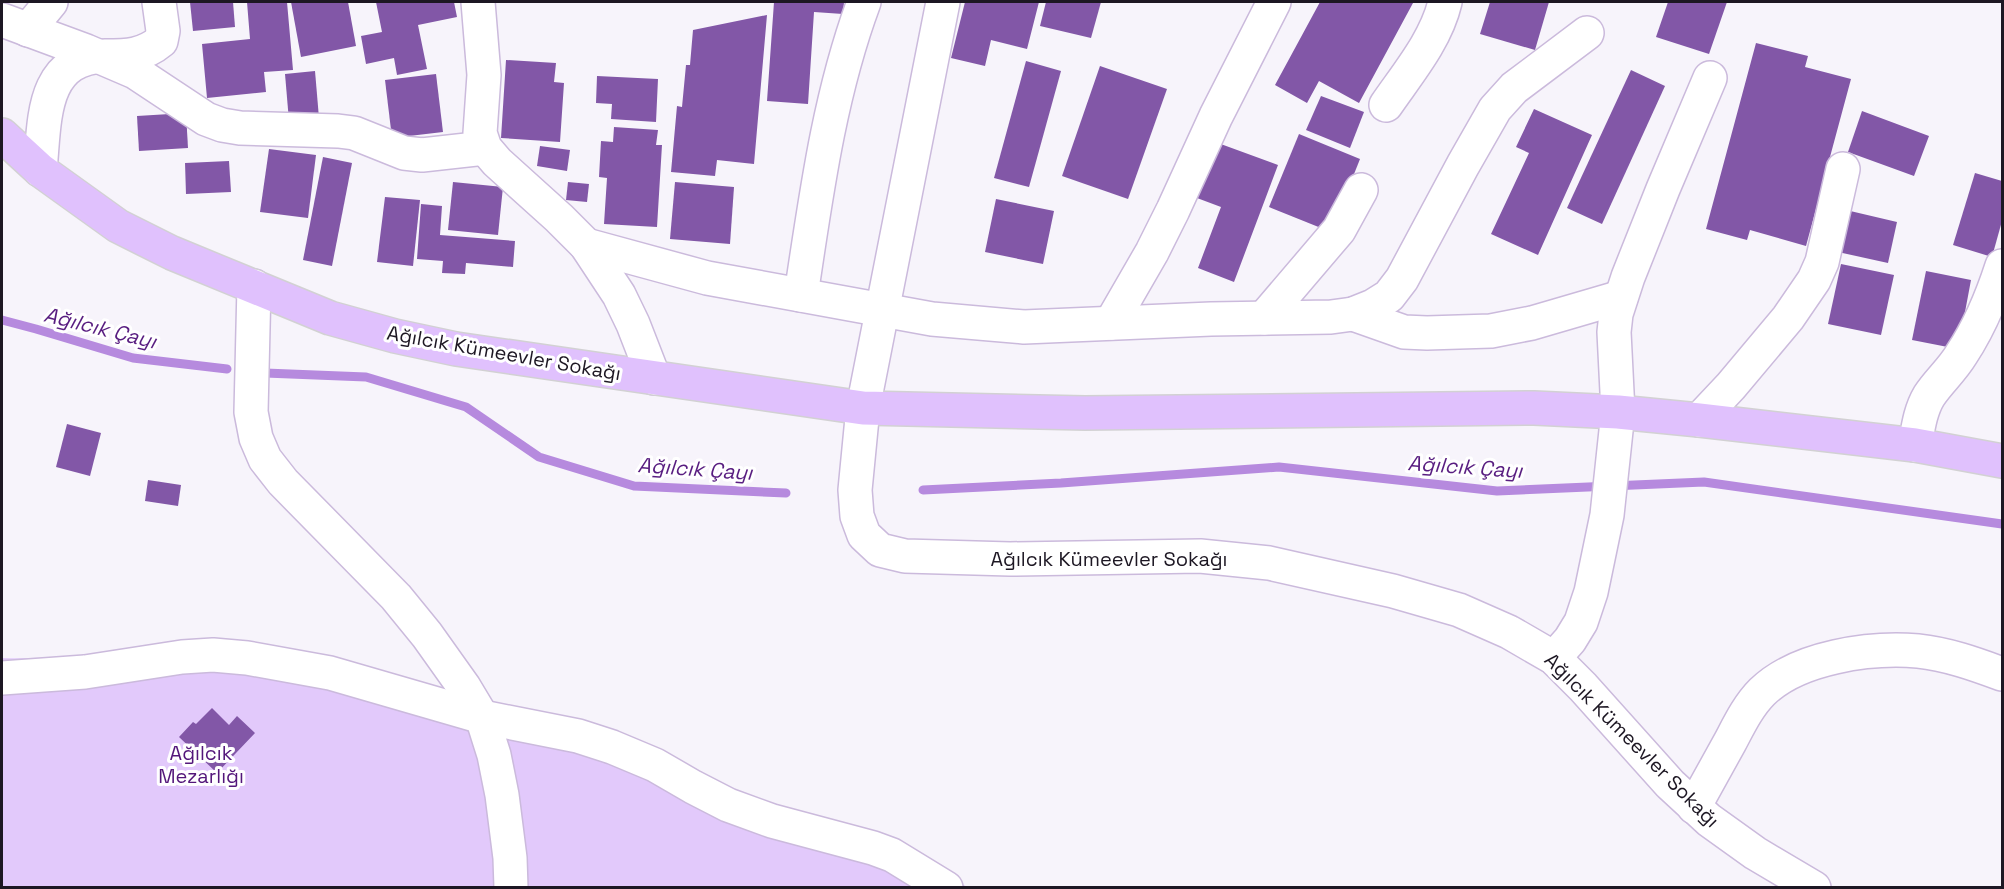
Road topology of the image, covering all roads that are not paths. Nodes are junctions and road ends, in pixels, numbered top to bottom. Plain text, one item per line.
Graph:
1 (51, 2) edge
2 (159, 2) edge
3 (478, 2) edge
4 (864, 2) edge
5 (944, 2) edge
6 (1274, 2) edge
7 (1445, 2) edge
8 (15, 25) edge
9 (1587, 33) dead end
10 (100, 56) junction
11 (1710, 78) dead end
12 (1386, 105) dead end
13 (2, 135) edge
14 (485, 148) junction
15 (40, 170) junction
16 (1843, 170) dead end
17 (1361, 190) dead end
18 (586, 245) junction
19 (2002, 266) edge
20 (254, 286) junction
21 (801, 295) junction
22 (1622, 297) junction
23 (882, 310) junction
24 (1353, 314) junction
25 (1264, 318) junction
26 (1111, 323) junction
27 (654, 378) junction
28 (863, 408) junction
29 (1618, 412) junction
30 (1699, 420) junction
31 (1915, 445) junction
32 (2002, 461) edge
33 (1554, 658) junction
34 (2002, 674) edge
35 (2, 678) edge
36 (482, 717) junction
37 (1694, 807) junction
38 (511, 888) edge
39 (946, 888) edge
40 (1814, 888) edge

1 - 8 street
2 - 10 street
3 - 14 street
4 - 21 street
5 - 23 street, Ağılcık Kümeevler Sokağı
6 - 26 street
7 - 12 street
8 - 10 street
9 - 24 street, Ağılcık Kümeevler Sokağı
10 - 14 street
10 - 15 street
11 - 22 street
13 - 15 main road, Ağılcık Kümeevler Sokağı
14 - 18 street, Ağılcık Kümeevler Sokağı
15 - 20 main road, Ağılcık Kümeevler Sokağı
16 - 30 street
17 - 25 street
18 - 21 street, Ağılcık Kümeevler Sokağı
18 - 27 street, Ağılcık Kümeevler Sokağı
19 - 31 street
20 - 27 main road, Ağılcık Kümeevler Sokağı
20 - 36 street
21 - 23 street, Ağılcık Kümeevler Sokağı
22 - 24 street
22 - 29 street
23 - 26 street, Ağılcık Kümeevler Sokağı
23 - 28 street, Ağılcık Kümeevler Sokağı
24 - 25 street, Ağılcık Kümeevler Sokağı
25 - 26 street, Ağılcık Kümeevler Sokağı
27 - 28 main road, Ağılcık Kümeevler Sokağı
28 - 29 main road, Ağılcık Kümeevler Sokağı
28 - 33 street, Ağılcık Kümeevler Sokağı
29 - 30 main road, Ağılcık Kümeevler Sokağı
29 - 33 street
30 - 31 main road, Ağılcık Kümeevler Sokağı
31 - 32 main road, Ağılcık Kümeevler Sokağı
33 - 37 street, Ağılcık Kümeevler Sokağı
34 - 37 street
35 - 36 street
36 - 38 street
36 - 39 street
37 - 40 street, Ağılcık Kümeevler Sokağı

